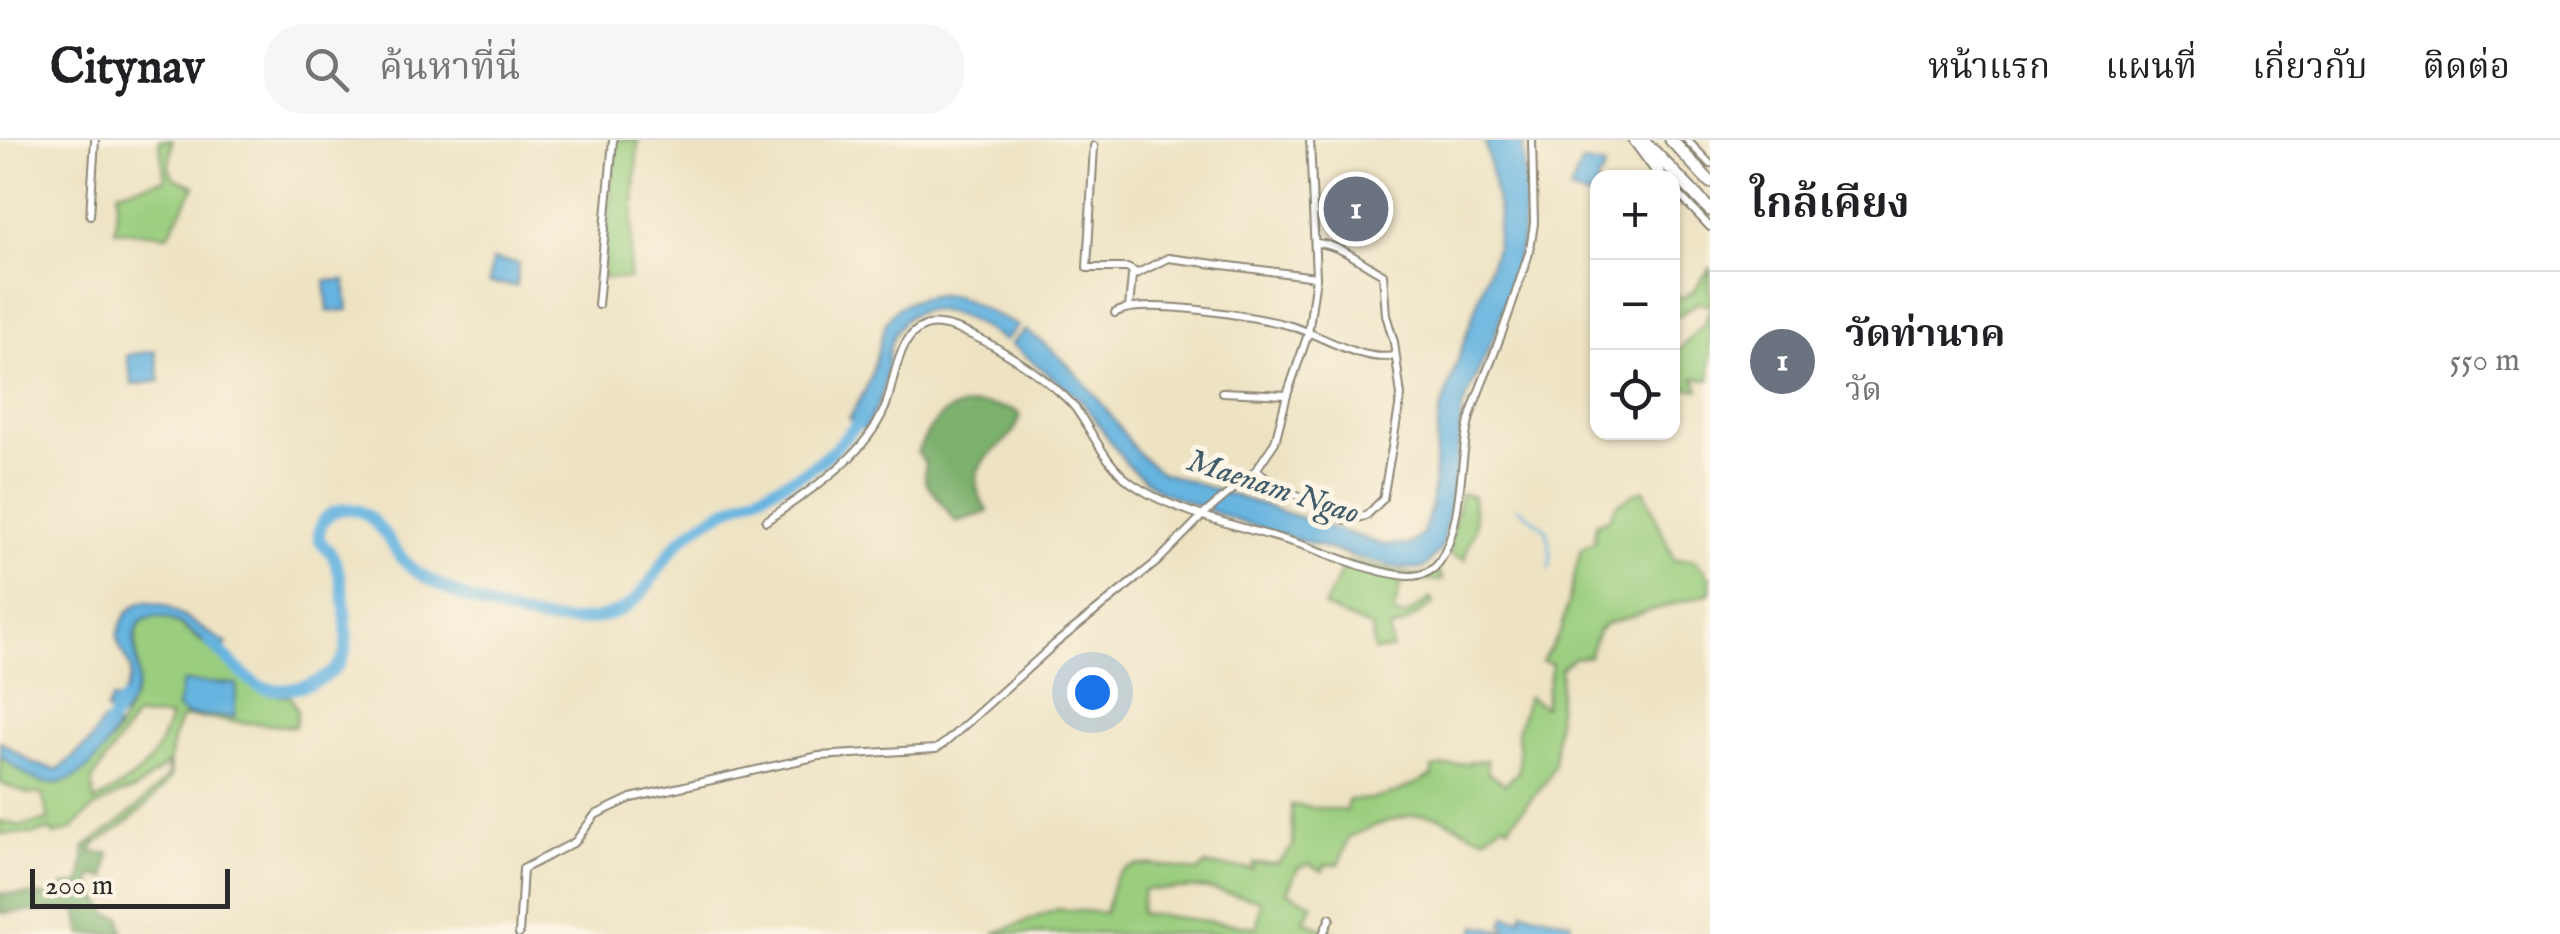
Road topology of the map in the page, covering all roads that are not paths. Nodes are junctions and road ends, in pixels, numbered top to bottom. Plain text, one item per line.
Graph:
1 (95, 140) edge
2 (613, 140) edge
3 (1310, 140) edge
4 (1532, 140) edge
5 (1631, 140) edge
6 (1643, 140) edge
7 (1670, 140) edge
8 (1686, 140) edge
9 (1094, 146) dead end
10 (1710, 164) edge
11 (1657, 170) edge
12 (1710, 182) edge
13 (1680, 195) edge
14 (1710, 210) edge
15 (90, 214) dead end
16 (1710, 227) edge
17 (1314, 243) junction
18 (1137, 273) junction
19 (1316, 277) junction
20 (598, 306) dead end
21 (1129, 308) junction
22 (1115, 313) dead end
23 (1308, 334) junction
24 (1395, 356) junction
25 (1222, 392) dead end
26 (1287, 395) junction
27 (1256, 470) junction
28 (1203, 514) junction
29 (766, 521) dead end
30 (1330, 918) dead end
31 (518, 934) edge
32 (1323, 934) edge

1 - 15 street
2 - 20 street
3 - 17 street
4 - 28 street
5 - 11 highway
6 - 14 highway
7 - 12 highway
8 - 10 street
9 - 18 street
13 - 16 street
17 - 19 street
17 - 24 street
18 - 19 street
18 - 21 street
19 - 23 street
21 - 22 street
21 - 23 street
23 - 24 street
23 - 26 street
24 - 27 street
25 - 26 street
26 - 27 street
27 - 28 street
28 - 29 street
28 - 31 street
30 - 32 street

